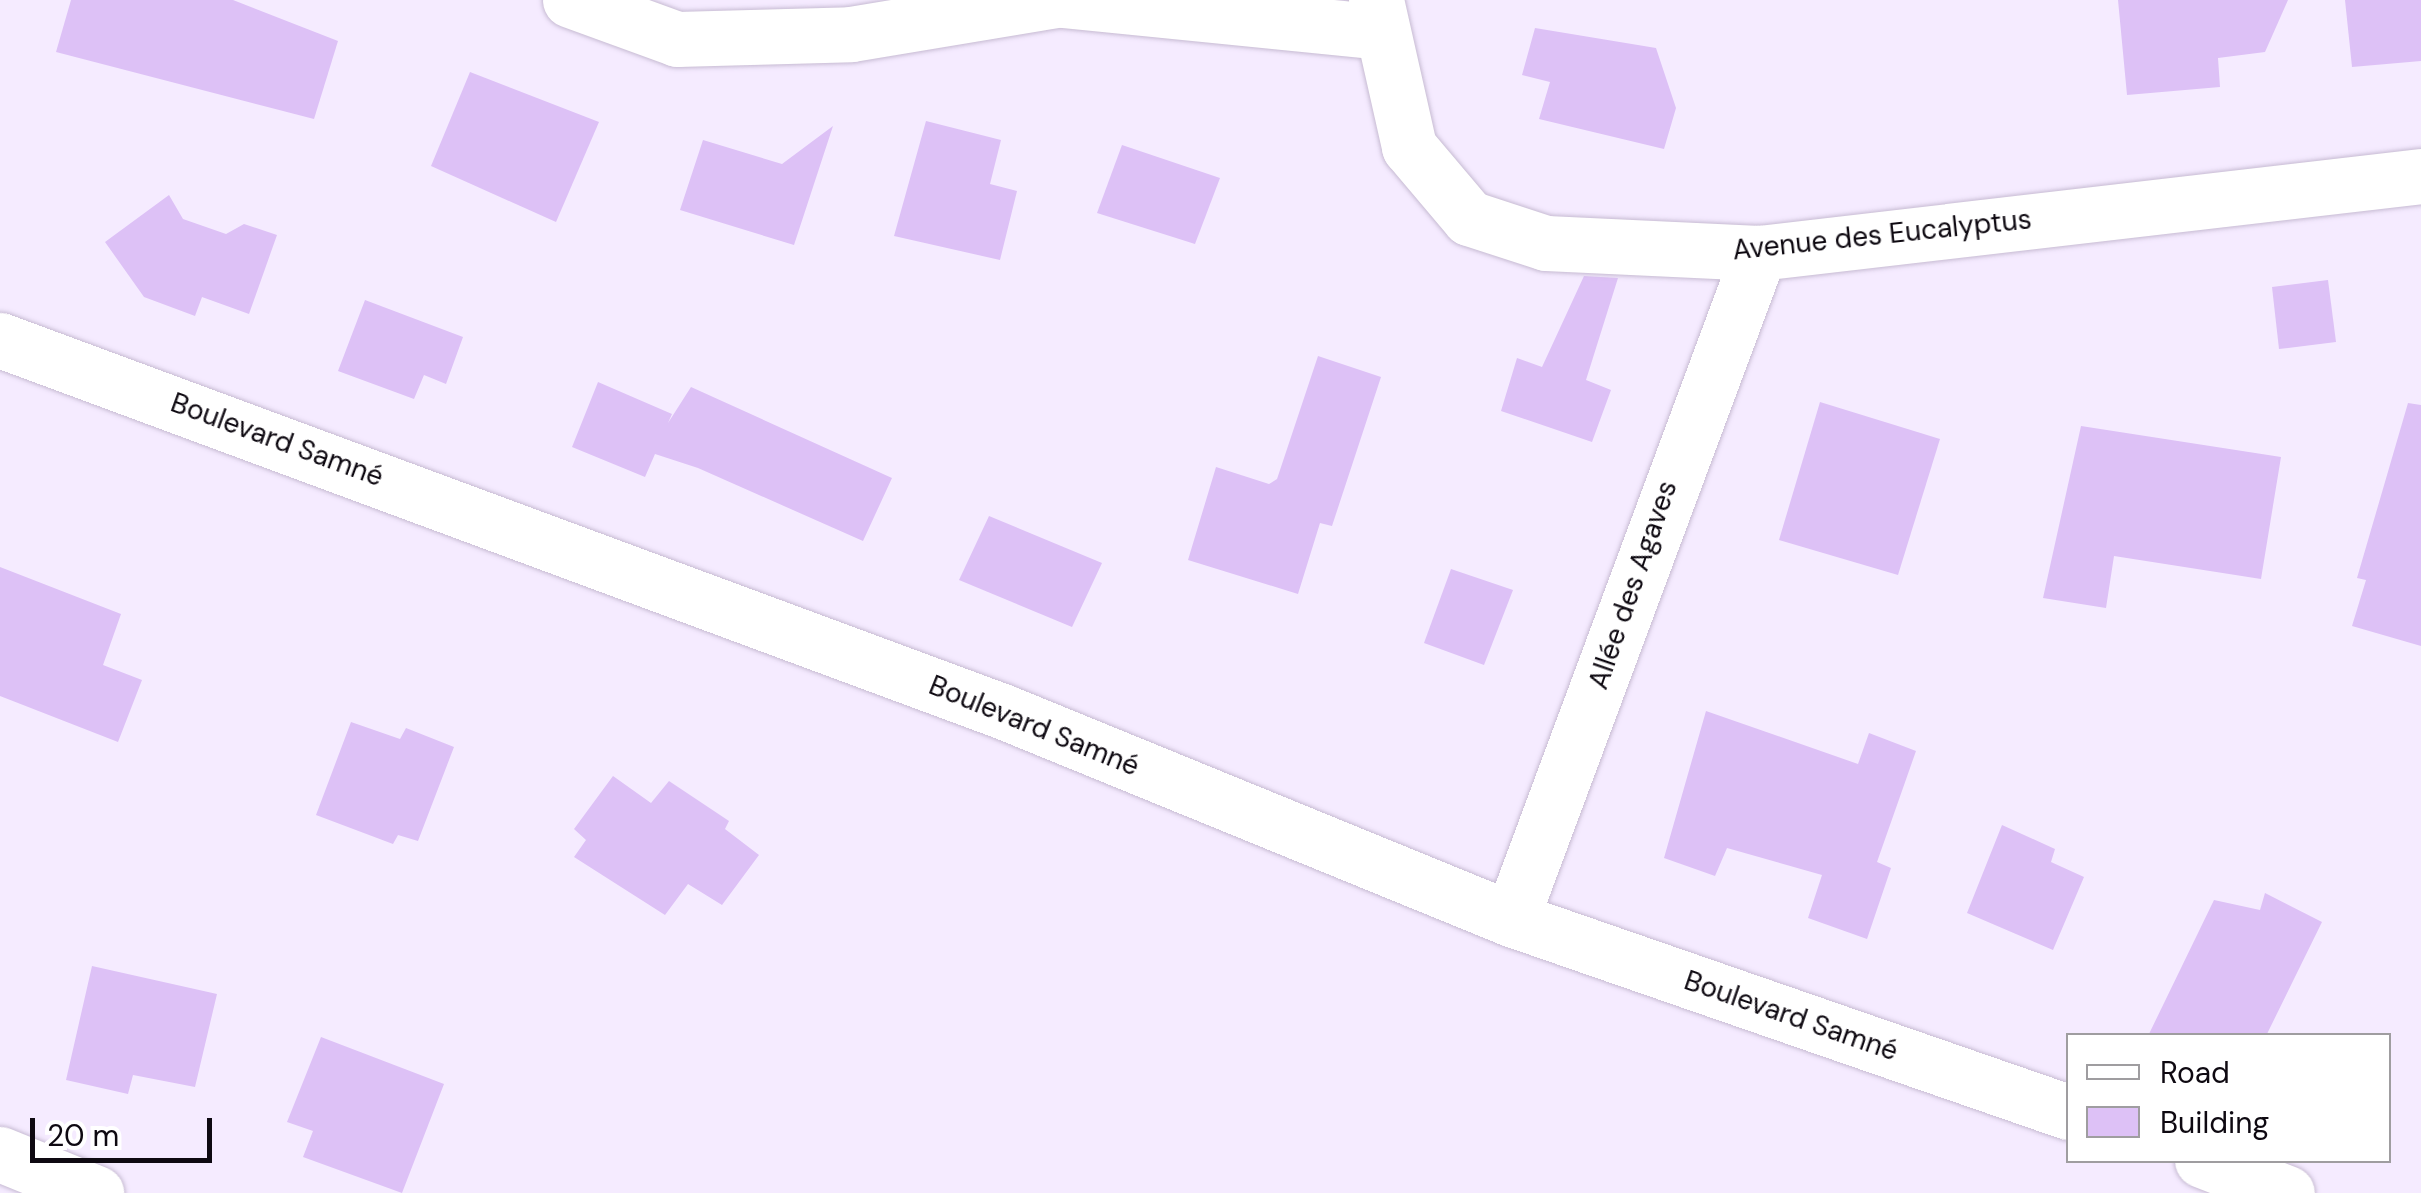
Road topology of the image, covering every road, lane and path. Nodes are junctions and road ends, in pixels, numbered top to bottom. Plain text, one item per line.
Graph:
1 (570, 0) edge
2 (1060, 0) edge
3 (1378, 16) edge
4 (2421, 176) edge
5 (1760, 253) junction
6 (0, 340) edge
7 (1511, 919) junction
8 (2066, 1111) edge
9 (0, 1154) edge
10 (2210, 1163) edge
11 (96, 1193) edge
12 (2287, 1193) edge

1 - 2 street
2 - 3 street
3 - 5 street, Avenue des Eucalyptus
4 - 5 street, Avenue des Eucalyptus
5 - 7 street, Allée des Agaves
6 - 7 street, Boulevard Samné
7 - 8 street, Boulevard Samné
9 - 11 street
10 - 12 street

